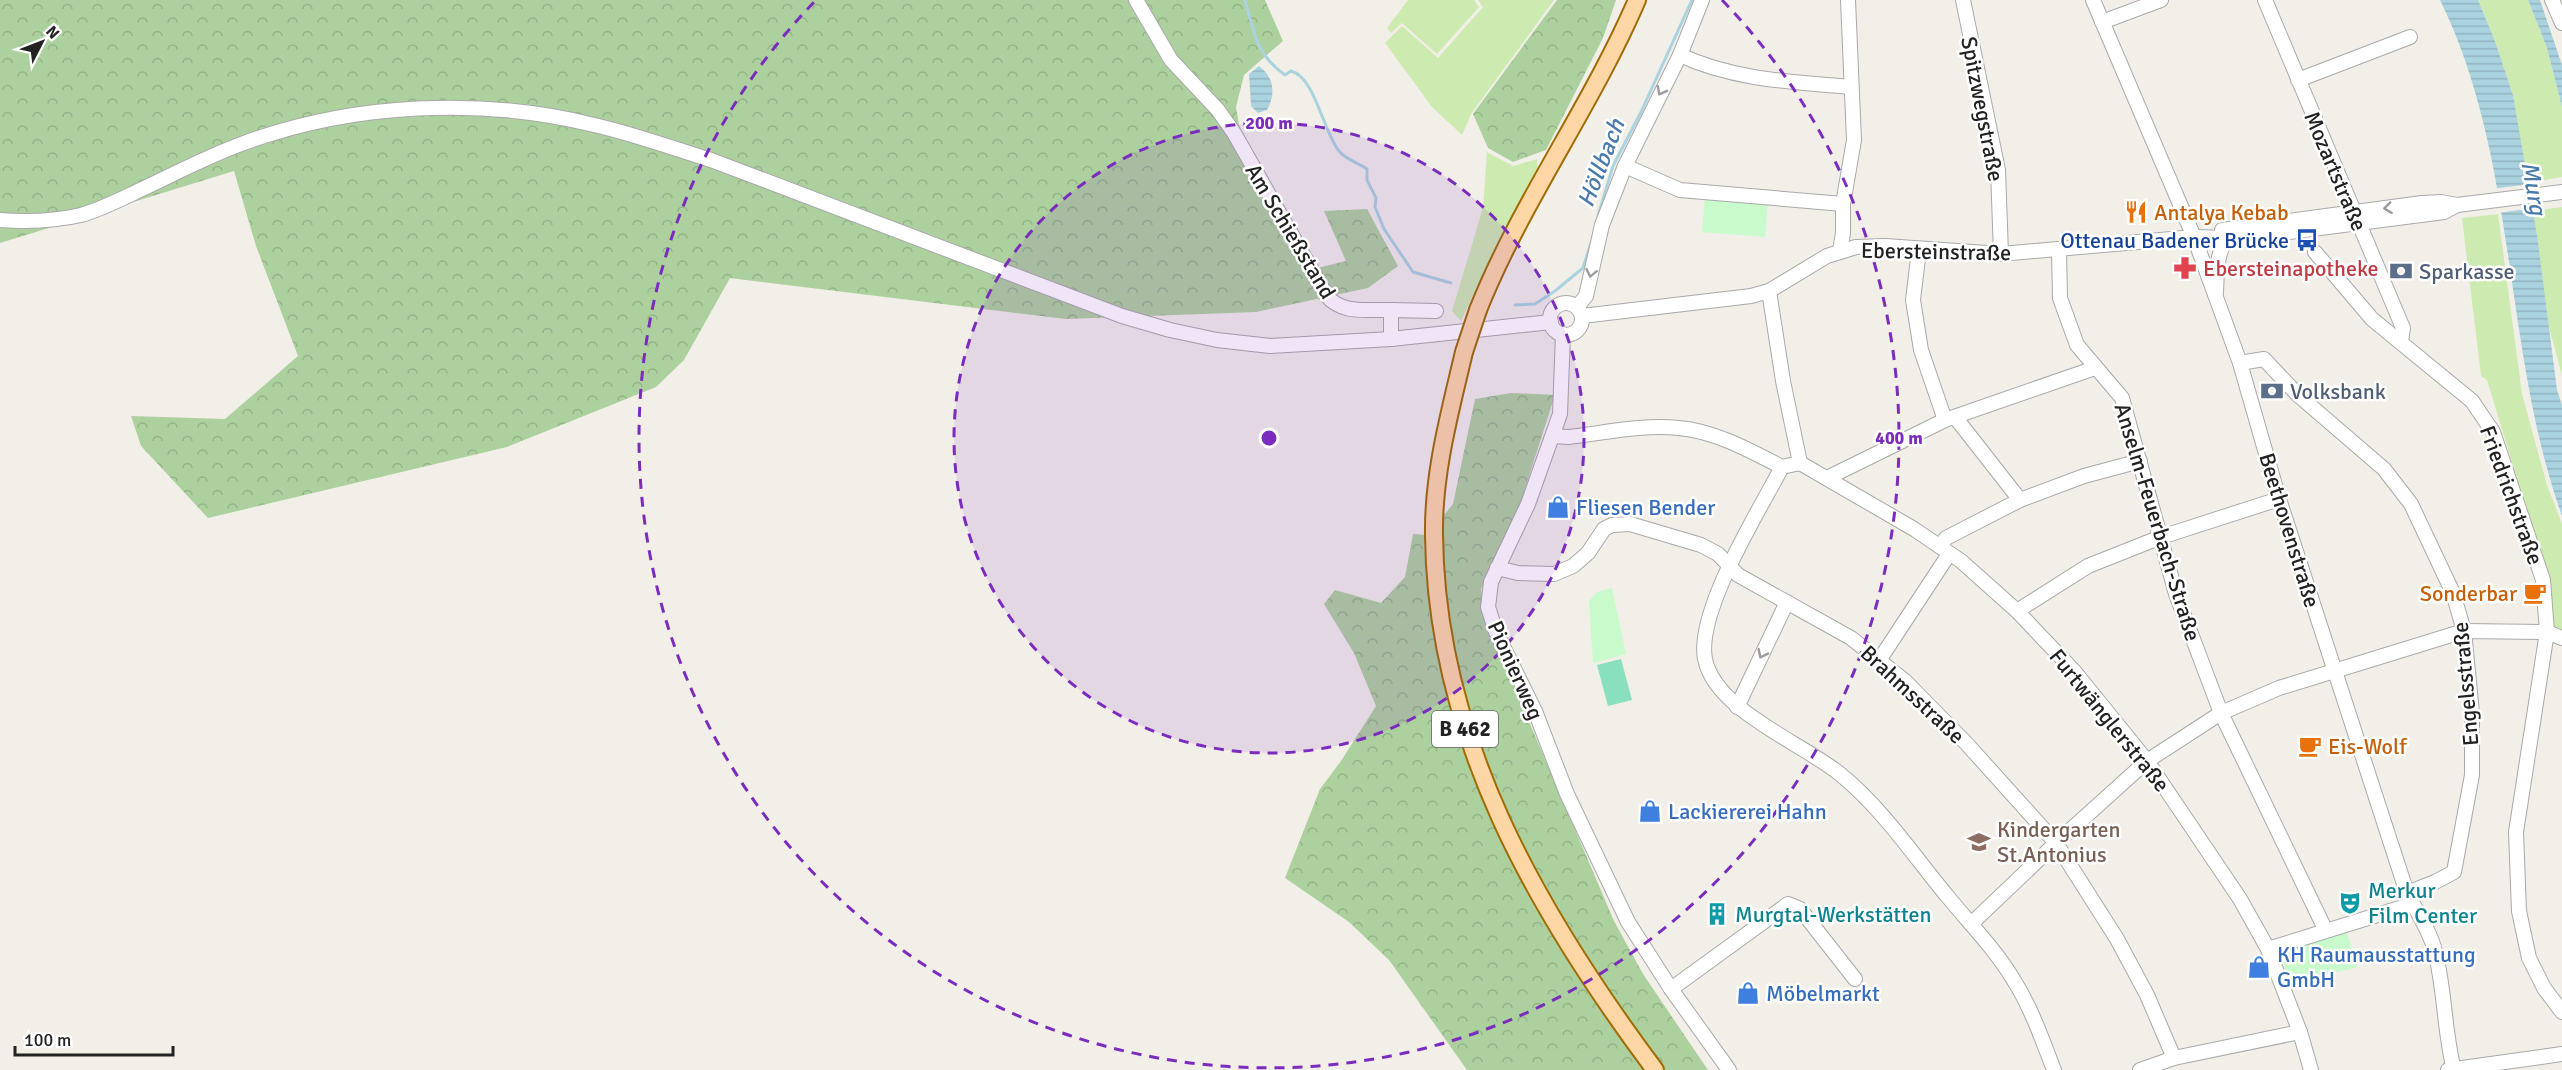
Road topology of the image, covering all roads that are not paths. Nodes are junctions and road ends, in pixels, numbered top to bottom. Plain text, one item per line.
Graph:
1 (1136, 0) edge
2 (1637, 0) edge
3 (1702, 0) edge
4 (1848, 0) edge
5 (1963, 0) edge
6 (2093, 0) edge
7 (2161, 0) edge
8 (2265, 0) edge
9 (2552, 0) edge
10 (2102, 22) junction
11 (2562, 23) edge
12 (2410, 37) dead end
13 (1680, 55) junction
14 (2298, 80) junction
15 (1851, 87) junction
16 (1624, 166) junction
17 (2562, 192) edge
18 (1842, 204) junction
19 (2356, 217) junction
20 (0, 220) edge
21 (2194, 237) junction
22 (2227, 238) junction
23 (1840, 250) junction
24 (1919, 250) junction
25 (2059, 250) junction
26 (2315, 252) dead end
27 (2001, 254) junction
28 (1769, 291) junction
29 (2215, 297) junction
30 (1390, 310) junction
31 (1436, 311) dead end
32 (1579, 311) junction
33 (1551, 322) junction
34 (1563, 334) junction
35 (1391, 339) junction
36 (2401, 341) junction
37 (2241, 363) junction
38 (2095, 368) junction
39 (1950, 419) junction
40 (1553, 436) junction
41 (2140, 461) junction
42 (1800, 463) junction
43 (1782, 467) junction
44 (1827, 478) junction
45 (2279, 499) junction
46 (2020, 500) junction
47 (2161, 537) junction
48 (1945, 550) junction
49 (1729, 565) junction
50 (1497, 568) junction
51 (1787, 602) junction
52 (2017, 611) junction
53 (2464, 631) junction
54 (2547, 632) junction
55 (2562, 638) edge
56 (1880, 659) junction
57 (2335, 671) junction
58 (1737, 707) junction
59 (2221, 713) junction
60 (2147, 761) junction
61 (2056, 843) junction
62 (2410, 898) junction
63 (1971, 924) junction
64 (2325, 929) junction
65 (2268, 949) junction
66 (1855, 979) dead end
67 (1671, 989) junction
68 (2562, 1012) edge
69 (2300, 1032) junction
70 (2562, 1054) edge
71 (2174, 1058) junction
72 (2452, 1069) edge
73 (1655, 1070) edge
74 (1729, 1070) edge
75 (2054, 1070) edge
76 (2140, 1070) edge
77 (2311, 1070) edge

1 - 30 street, Am Schießstand
2 - 73 main road, B 462, bridge
3 - 13 street
4 - 15 street
5 - 27 street, Spitzwegstraße
6 - 10 street, Beethovenstraße
7 - 10 street
8 - 14 street, Mozartstraße
9 - 11 street
10 - 21 street, Beethovenstraße
12 - 14 street
13 - 15 street
13 -> 16 street
14 - 19 street, Mozartstraße
15 - 18 street
16 - 18 street
16 -> 32 street
17 - 19 street, Ebersteinstraße
18 - 23 street
19 - 21 street, Ebersteinstraße
19 - 22 street, Ebersteinstraße
19 - 36 street, Mozartstraße
20 - 35 street
21 - 22 street, Ebersteinstraße
21 - 25 street, Ebersteinstraße
21 - 29 street, Beethovenstraße
22 - 29 street
23 - 24 street, Ebersteinstraße
23 - 28 street, Ebersteinstraße
24 - 27 street, Ebersteinstraße
24 - 39 street
25 - 27 street, Ebersteinstraße
25 - 38 street, Anselm-Feuerbach-Straße
26 - 36 street, Friedrichstraße
28 - 32 street, Ebersteinstraße
28 - 42 street
29 - 37 street, Beethovenstraße
30 - 31 street, Am Schießstand
30 - 35 street
32 - 33 street, Ebersteinstraße
32 - 34 street
33 - 34 street
33 - 35 street
34 - 40 street, Pionierweg
36 - 54 street, Friedrichstraße
37 - 45 street, Beethovenstraße
37 - 53 street, Engelsstraße
38 - 39 street
38 - 41 street, Anselm-Feuerbach-Straße
39 - 44 street
39 - 46 street
40 - 43 street
40 - 50 street, Pionierweg
41 - 46 street
41 - 47 street, Anselm-Feuerbach-Straße
42 - 43 street
42 - 44 street, Furtwänglerstraße
43 - 49 street
44 - 48 street, Furtwänglerstraße
45 - 47 street
45 - 57 street, Beethovenstraße
46 - 48 street
47 - 52 street
47 - 59 street, Anselm-Feuerbach-Straße
48 - 52 street, Furtwänglerstraße
48 - 56 street
49 - 50 street, Brahmsstraße
49 - 51 street, Brahmsstraße
49 - 58 street
50 - 67 street, Pionierweg
51 - 56 street, Brahmsstraße
51 -> 58 street
52 - 60 street, Furtwänglerstraße
53 - 54 street
53 - 57 street
53 - 62 street, Engelsstraße
54 - 55 street
54 - 68 street, Friedrichstraße
56 - 61 street, Brahmsstraße
57 - 59 street
57 - 62 street, Beethovenstraße
58 - 63 street
59 - 60 street
59 - 64 street, Anselm-Feuerbach-Straße
60 - 61 street
60 - 65 street, Furtwänglerstraße
61 - 63 street
61 - 71 street, Brahmsstraße
62 - 64 street
62 - 72 street, Beethovenstraße
63 - 75 street
64 - 65 street
65 - 69 street, Furtwänglerstraße
66 - 67 street
67 - 74 street, Pionierweg
69 - 71 street
69 - 77 street, Furtwänglerstraße
70 - 72 street
71 - 76 street

